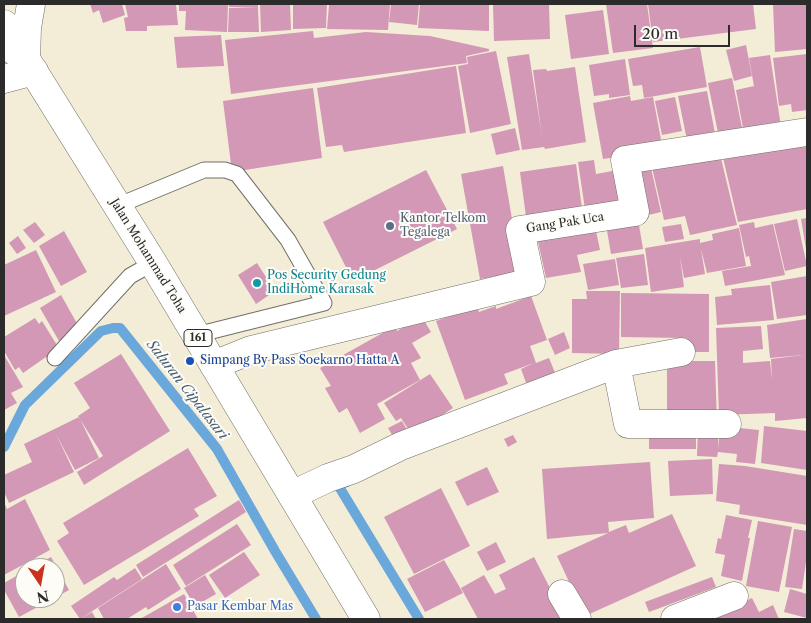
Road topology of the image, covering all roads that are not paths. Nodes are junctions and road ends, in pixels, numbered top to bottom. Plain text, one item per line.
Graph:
1 (31, 4) edge
2 (4, 24) edge
3 (4, 43) edge
4 (30, 66) junction
5 (4, 80) edge
6 (807, 132) edge
7 (118, 206) junction
8 (153, 263) junction
9 (196, 335) junction
10 (681, 352) dead end
11 (55, 358) dead end
12 (616, 364) junction
13 (214, 365) junction
14 (727, 424) dead end
15 (292, 495) junction
16 (562, 594) dead end
17 (734, 596) dead end
18 (366, 619) edge
19 (577, 619) edge
20 (675, 619) edge

1 - 4 main road
2 - 4 main road, Jalan Mohammad Toha / 161
3 - 4 main road
4 - 5 main road
4 - 7 main road, Jalan Mohammad Toha / 161
6 - 13 main road, Gang Pak Uca
7 - 8 main road, Jalan Mohammad Toha / 161
7 - 9 lane
8 - 9 main road, Jalan Mohammad Toha / 161
8 - 11 lane
9 - 13 main road, Jalan Mohammad Toha / 161
10 - 12 main road
12 - 14 main road
12 - 15 main road
13 - 15 main road, Jalan Mohammad Toha / 161
15 - 18 main road, Jalan Mohammad Toha / 161
16 - 19 main road
17 - 20 main road

